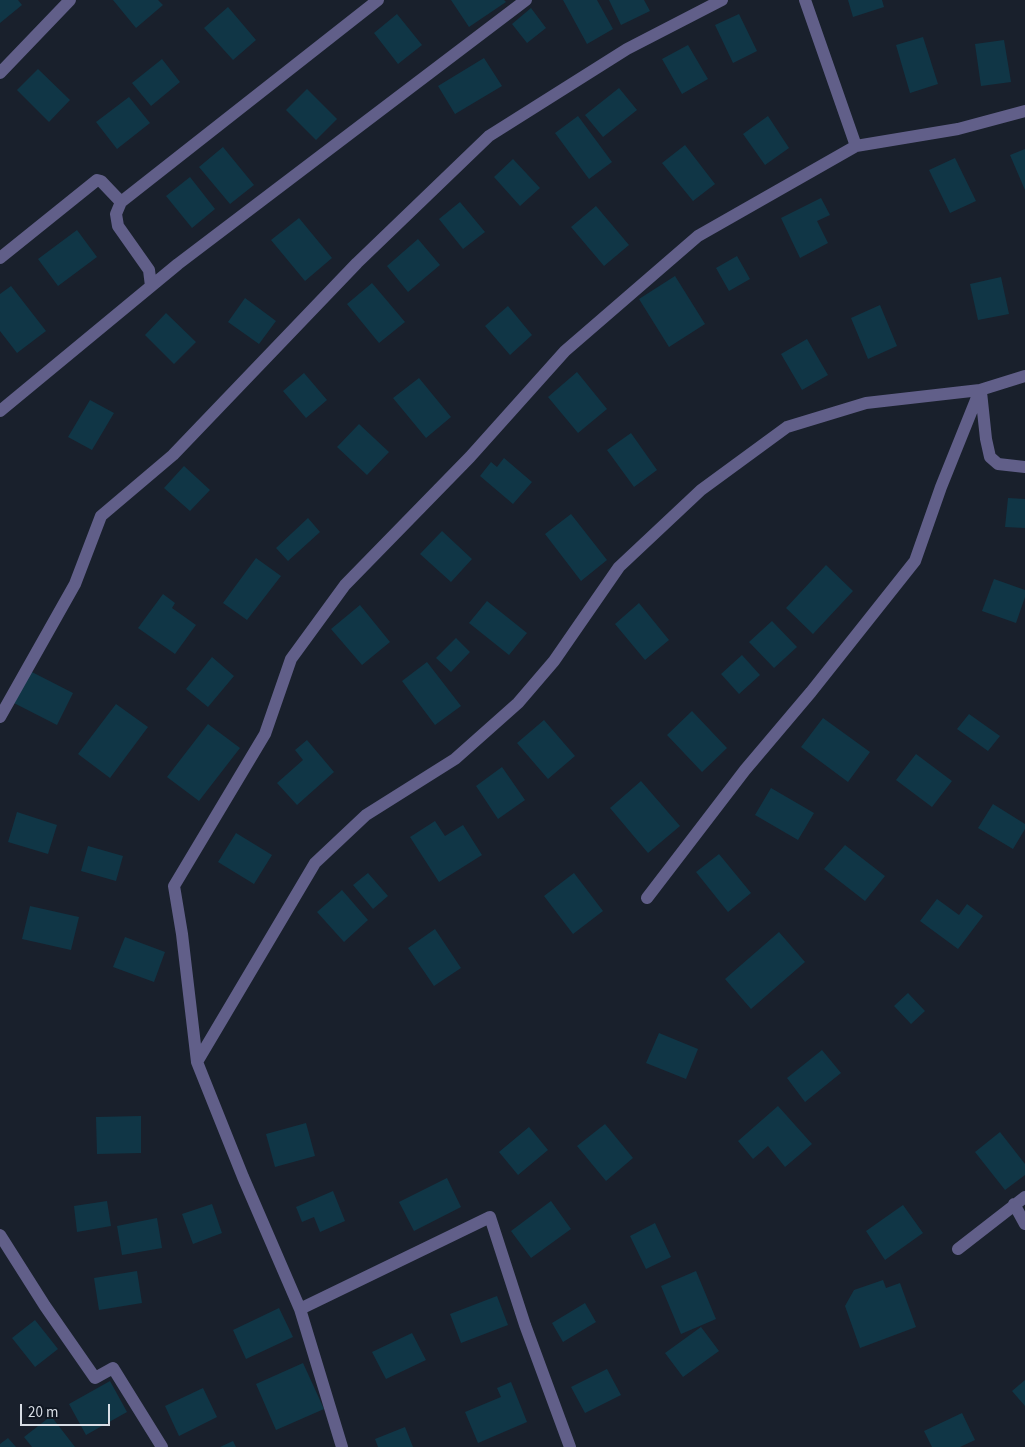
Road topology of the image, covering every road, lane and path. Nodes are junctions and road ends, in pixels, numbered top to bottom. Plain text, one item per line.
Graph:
1 (70, 0) edge
2 (378, 0) edge
3 (526, 0) edge
4 (722, 0) edge
5 (805, 0) edge
6 (0, 73) edge
7 (1025, 111) edge
8 (856, 146) junction
9 (120, 202) junction
10 (0, 258) edge
11 (151, 286) junction
12 (1025, 376) edge
13 (980, 390) junction
14 (0, 411) edge
15 (1025, 467) edge
16 (0, 717) edge
17 (647, 898) dead end
18 (197, 1062) junction
19 (1025, 1197) edge
20 (1014, 1204) junction
21 (1025, 1224) edge
22 (0, 1235) edge
23 (958, 1249) dead end
24 (300, 1309) junction
25 (162, 1447) edge
26 (342, 1447) edge
27 (570, 1447) edge

1 - 6 street
2 - 9 street
3 - 11 street
4 - 16 street
5 - 8 street
7 - 8 street
8 - 18 street
9 - 10 street
9 - 11 street
11 - 14 street
12 - 13 street
13 - 15 street
13 - 17 street
13 - 18 street
18 - 24 street
19 - 20 street
20 - 21 street
20 - 23 street
22 - 25 street
24 - 26 street
24 - 27 street

